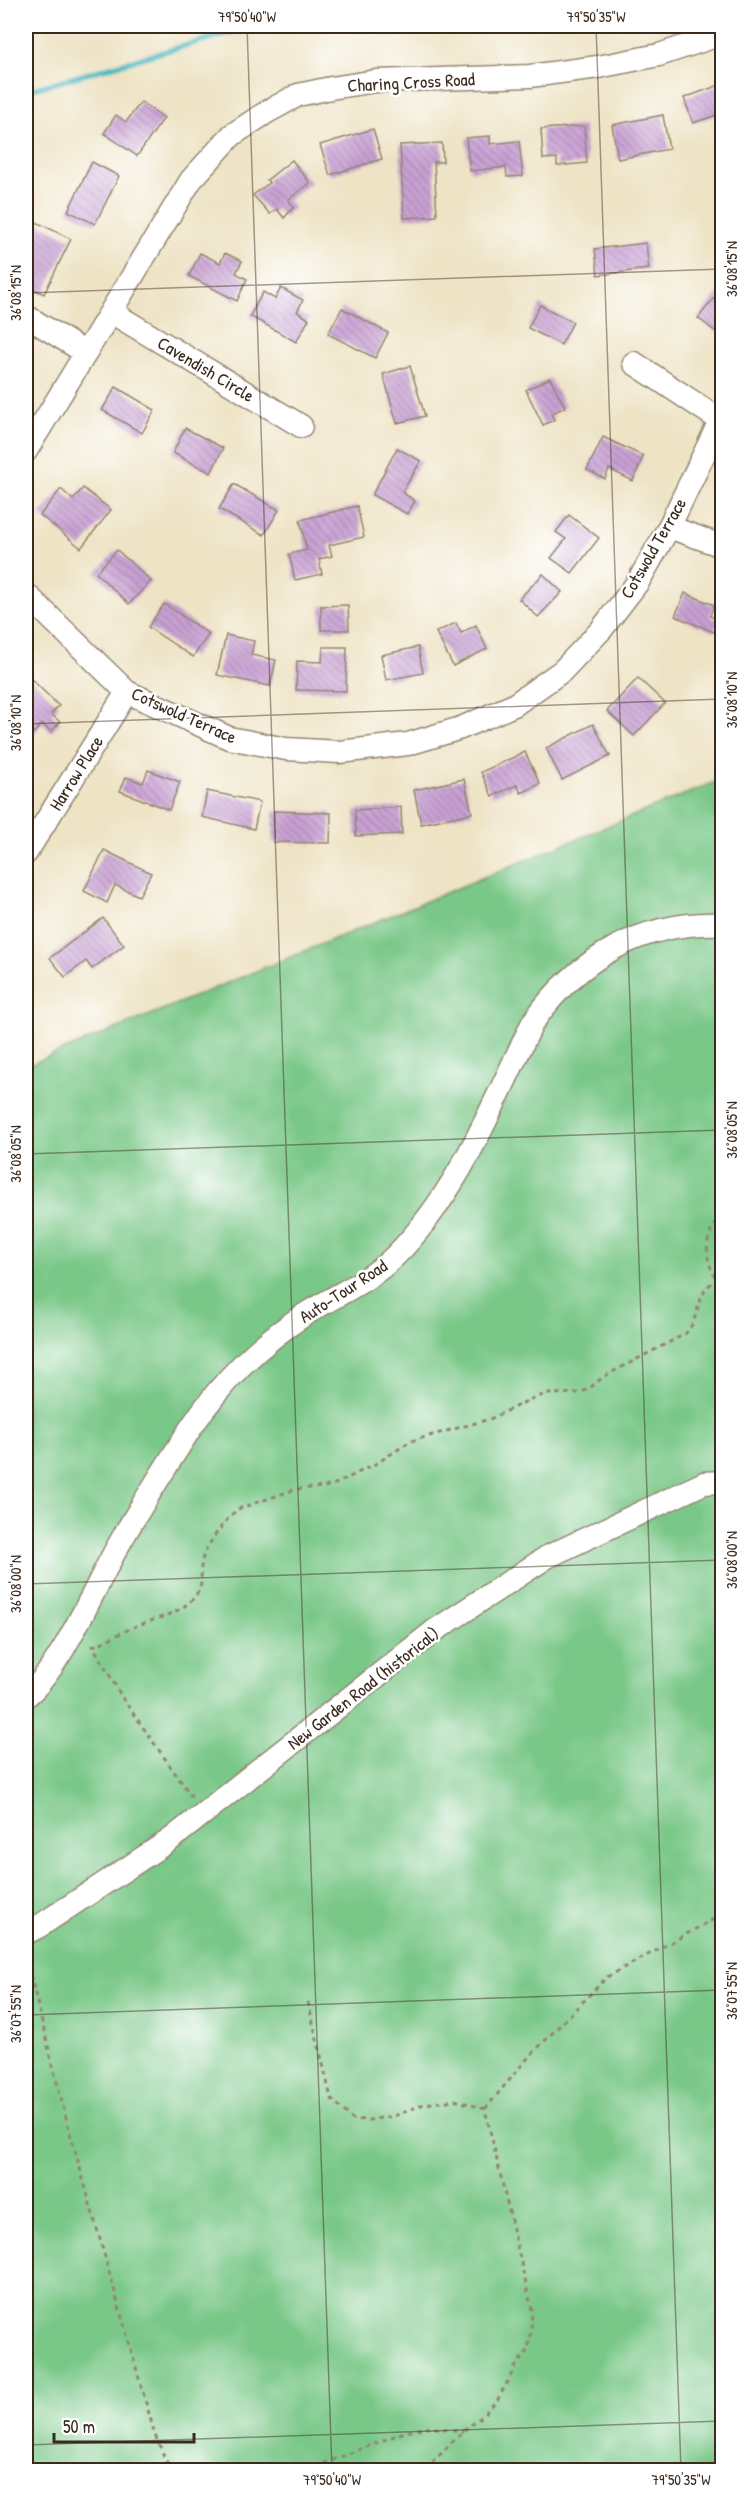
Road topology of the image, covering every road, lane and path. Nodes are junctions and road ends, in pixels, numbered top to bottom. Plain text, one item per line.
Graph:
1 (723, 34) edge
2 (111, 312) junction
3 (26, 316) edge
4 (86, 353) junction
5 (634, 363) dead end
6 (721, 418) edge
7 (301, 426) dead end
8 (26, 451) edge
9 (669, 527) junction
10 (723, 546) edge
11 (26, 594) edge
12 (127, 692) junction
13 (26, 853) edge
14 (723, 924) edge
15 (723, 1215) edge
16 (717, 1280) junction
17 (723, 1286) edge
18 (723, 1482) edge
19 (26, 1696) edge
20 (204, 1813) junction
21 (723, 1910) edge
22 (26, 1933) edge
23 (26, 1958) edge
24 (308, 2002) dead end
25 (485, 2109) junction
26 (463, 2431) junction
27 (170, 2470) edge
28 (307, 2470) edge
29 (425, 2470) edge

1 - 2 street, Charing Cross Road
2 - 4 street, Charing Cross Road
2 - 7 street, Cavendish Circle
3 - 4 street
4 - 8 street, Charing Cross Road
5 - 6 street
6 - 9 street, Cotswold Terrace
9 - 10 street
9 - 12 street, Cotswold Terrace
11 - 12 street, Cotswold Terrace
12 - 13 street, Harrow Place
14 - 19 street, Auto-Tour Road
15 - 16 path
16 - 17 path
16 - 20 path
18 - 20 street, New Garden Road (historical)
20 - 22 street, New Garden Road (historical)
21 - 25 path
23 - 27 path
24 - 25 path
25 - 26 path
26 - 28 path
26 - 29 path

